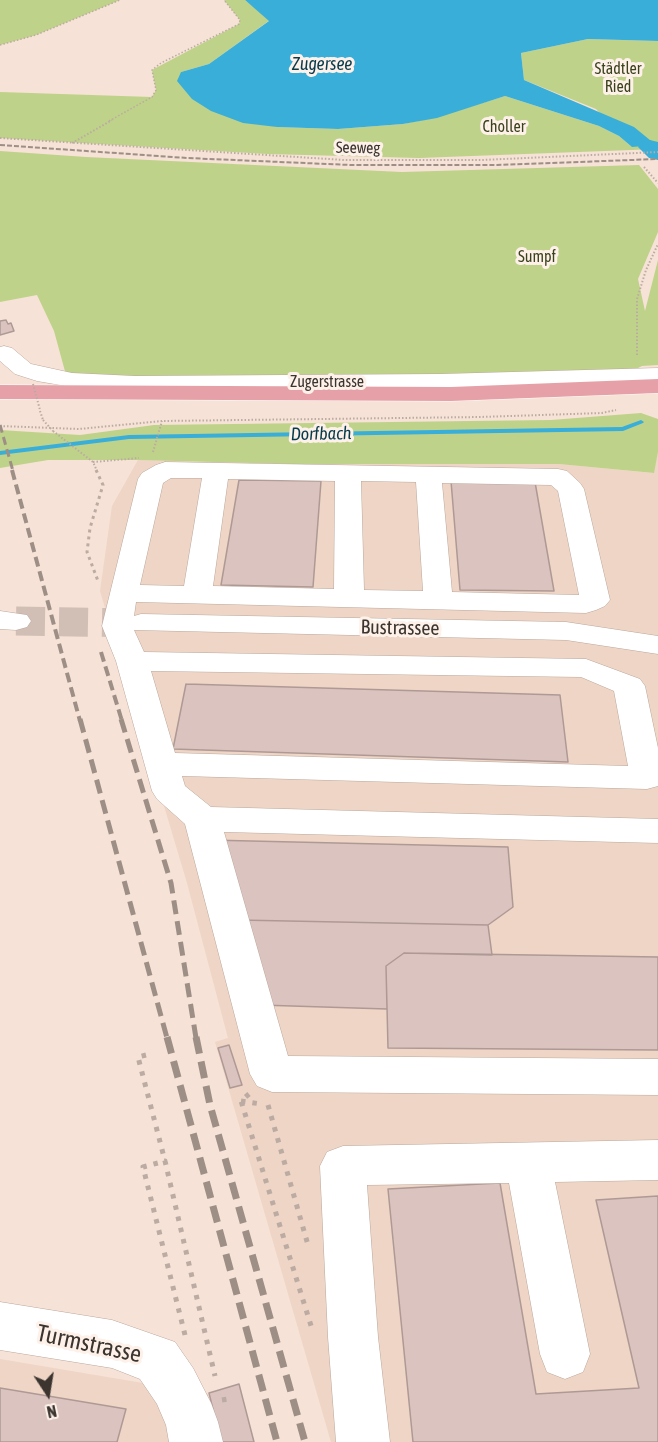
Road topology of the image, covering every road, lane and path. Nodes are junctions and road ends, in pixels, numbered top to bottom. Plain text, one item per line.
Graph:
1 (120, 0) edge
2 (224, 0) edge
3 (0, 45) edge
4 (0, 138) edge
5 (72, 143) junction
6 (658, 152) edge
7 (644, 167) dead end
8 (658, 183) edge
9 (658, 244) edge
10 (4, 353) dead end
11 (652, 379) edge
12 (33, 384) dead end
13 (0, 392) edge
14 (658, 395) edge
15 (0, 402) edge
16 (0, 426) edge
17 (93, 462) junction
18 (216, 470) junction
19 (348, 472) junction
20 (428, 473) junction
21 (123, 593) junction
22 (197, 594) junction
23 (349, 598) junction
24 (438, 600) junction
25 (129, 624) junction
26 (658, 645) edge
27 (132, 661) junction
28 (161, 764) junction
29 (653, 785) edge
30 (202, 819) junction
31 (658, 831) edge
32 (147, 1055) dead end
33 (273, 1074) junction
34 (658, 1077) edge
35 (240, 1101) junction
36 (658, 1160) edge
37 (165, 1161) junction
38 (528, 1162) junction
39 (311, 1254) dead end
40 (0, 1326) edge
41 (313, 1333) dead end
42 (187, 1340) dead end
43 (566, 1354) dead end
44 (216, 1380) dead end
45 (196, 1442) edge
46 (363, 1442) edge

1 - 3 path
2 - 5 path
4 - 5 path, Seeweg
5 - 6 path, Seeweg
7 - 8 path
9 - 11 path
10 - 11 street, Zugerstrasse
11 - 13 main road, Zugerstrasse
12 - 17 path, bridge
14 - 15 main road, Zugerstrasse
16 - 17 path
17 - 25 path
18 - 19 street
18 - 21 street
18 - 22 street
19 - 20 street
19 - 23 street
20 - 24 street
20 - 24 street
21 - 22 street
21 - 25 street
22 - 23 street
23 - 24 street
25 - 26 street, Bustrassee
25 - 27 street
27 - 28 street
27 - 29 street
28 - 29 street
28 - 30 street
30 - 31 street
30 - 33 street
32 - 37 path
33 - 34 street
33 - 35 path
35 - 39 path
35 - 41 path
36 - 38 street
37 - 42 path
37 - 44 path
38 - 43 street
38 - 46 street
40 - 45 street, Turmstrasse

